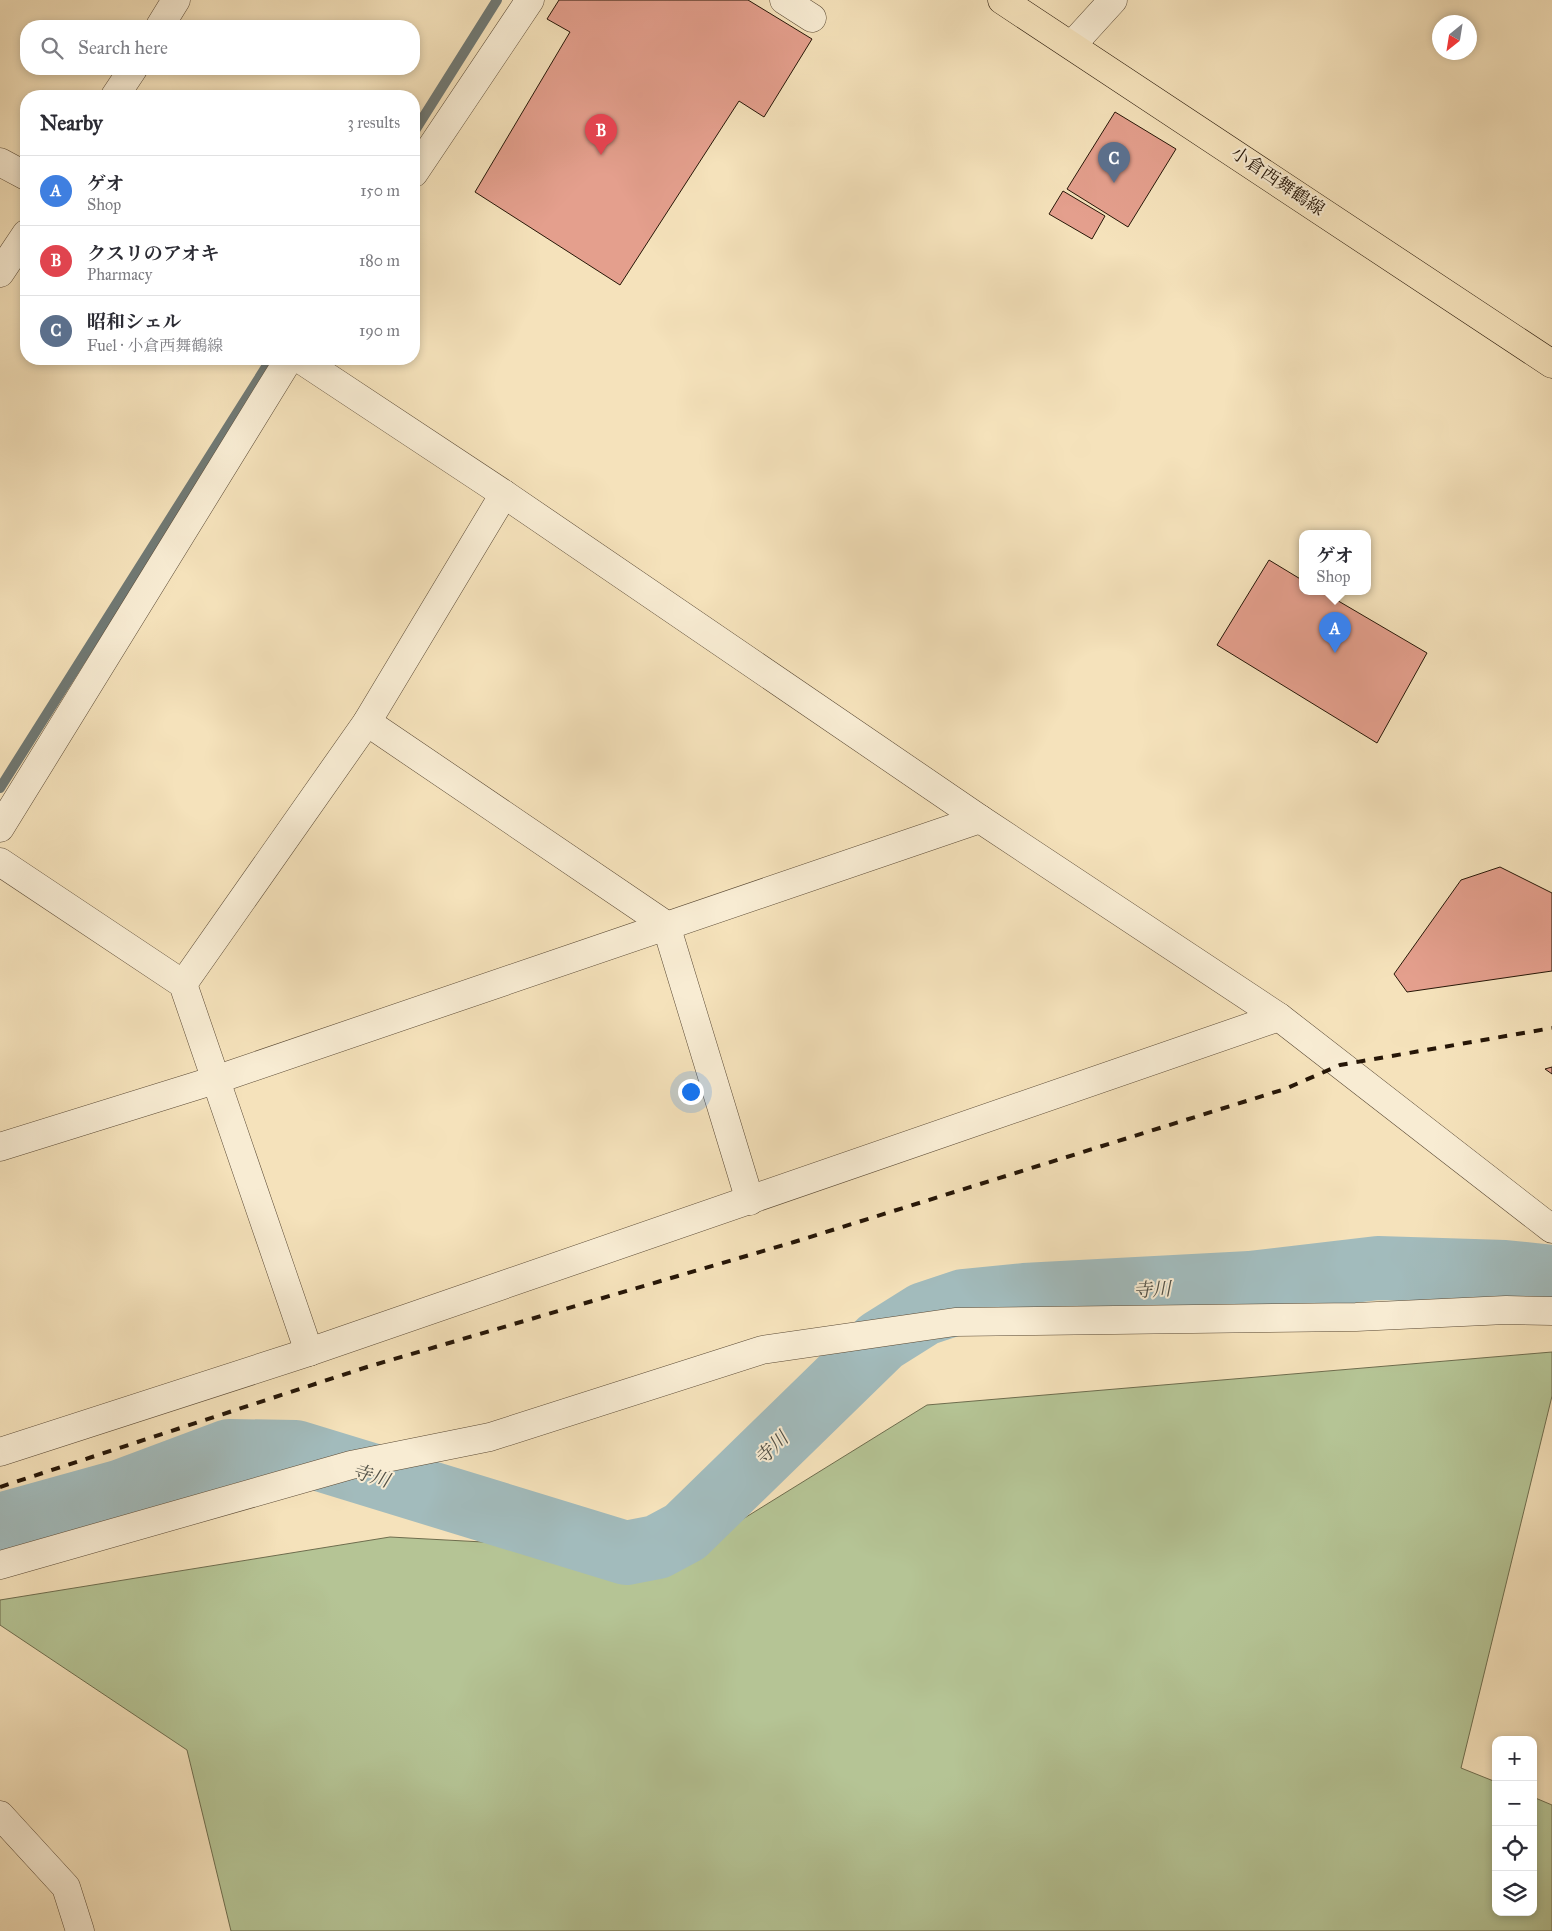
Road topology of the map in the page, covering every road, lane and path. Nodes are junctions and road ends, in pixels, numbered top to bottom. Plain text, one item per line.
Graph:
1 (176, 0) edge
2 (530, 0) edge
3 (784, 0) edge
4 (1002, 0) edge
5 (1113, 0) edge
6 (812, 18) dead end
7 (164, 20) edge
8 (1072, 45) junction
9 (129, 75) edge
10 (119, 90) edge
11 (0, 162) edge
12 (420, 164) edge
13 (20, 173) edge
14 (20, 243) edge
15 (0, 273) edge
16 (1552, 364) edge
17 (285, 365) edge
18 (309, 365) edge
19 (504, 494) junction
20 (367, 722) junction
21 (980, 819) junction
22 (0, 828) edge
23 (0, 862) edge
24 (666, 925) junction
25 (183, 984) junction
26 (1279, 1017) junction
27 (215, 1080) junction
28 (0, 1147) edge
29 (750, 1201) junction
30 (1552, 1230) edge
31 (1552, 1310) edge
32 (309, 1352) junction
33 (0, 1452) edge
34 (0, 1565) edge
35 (0, 1815) edge
36 (80, 1931) edge

1 - 7 street
2 - 12 street
3 - 6 street
4 - 8 main road, 小倉西舞鶴線
5 - 8 street
8 - 16 main road, 小倉西舞鶴線
9 - 10 street
11 - 13 street
14 - 15 street
17 - 22 street
18 - 19 street
19 - 20 street
19 - 21 street
20 - 24 street
20 - 25 street
21 - 24 street
21 - 26 street
23 - 25 street
24 - 27 street
24 - 29 street
25 - 27 street
26 - 29 street
26 - 30 street
27 - 28 street
27 - 32 street
29 - 32 street
31 - 34 street
32 - 33 street
35 - 36 street

